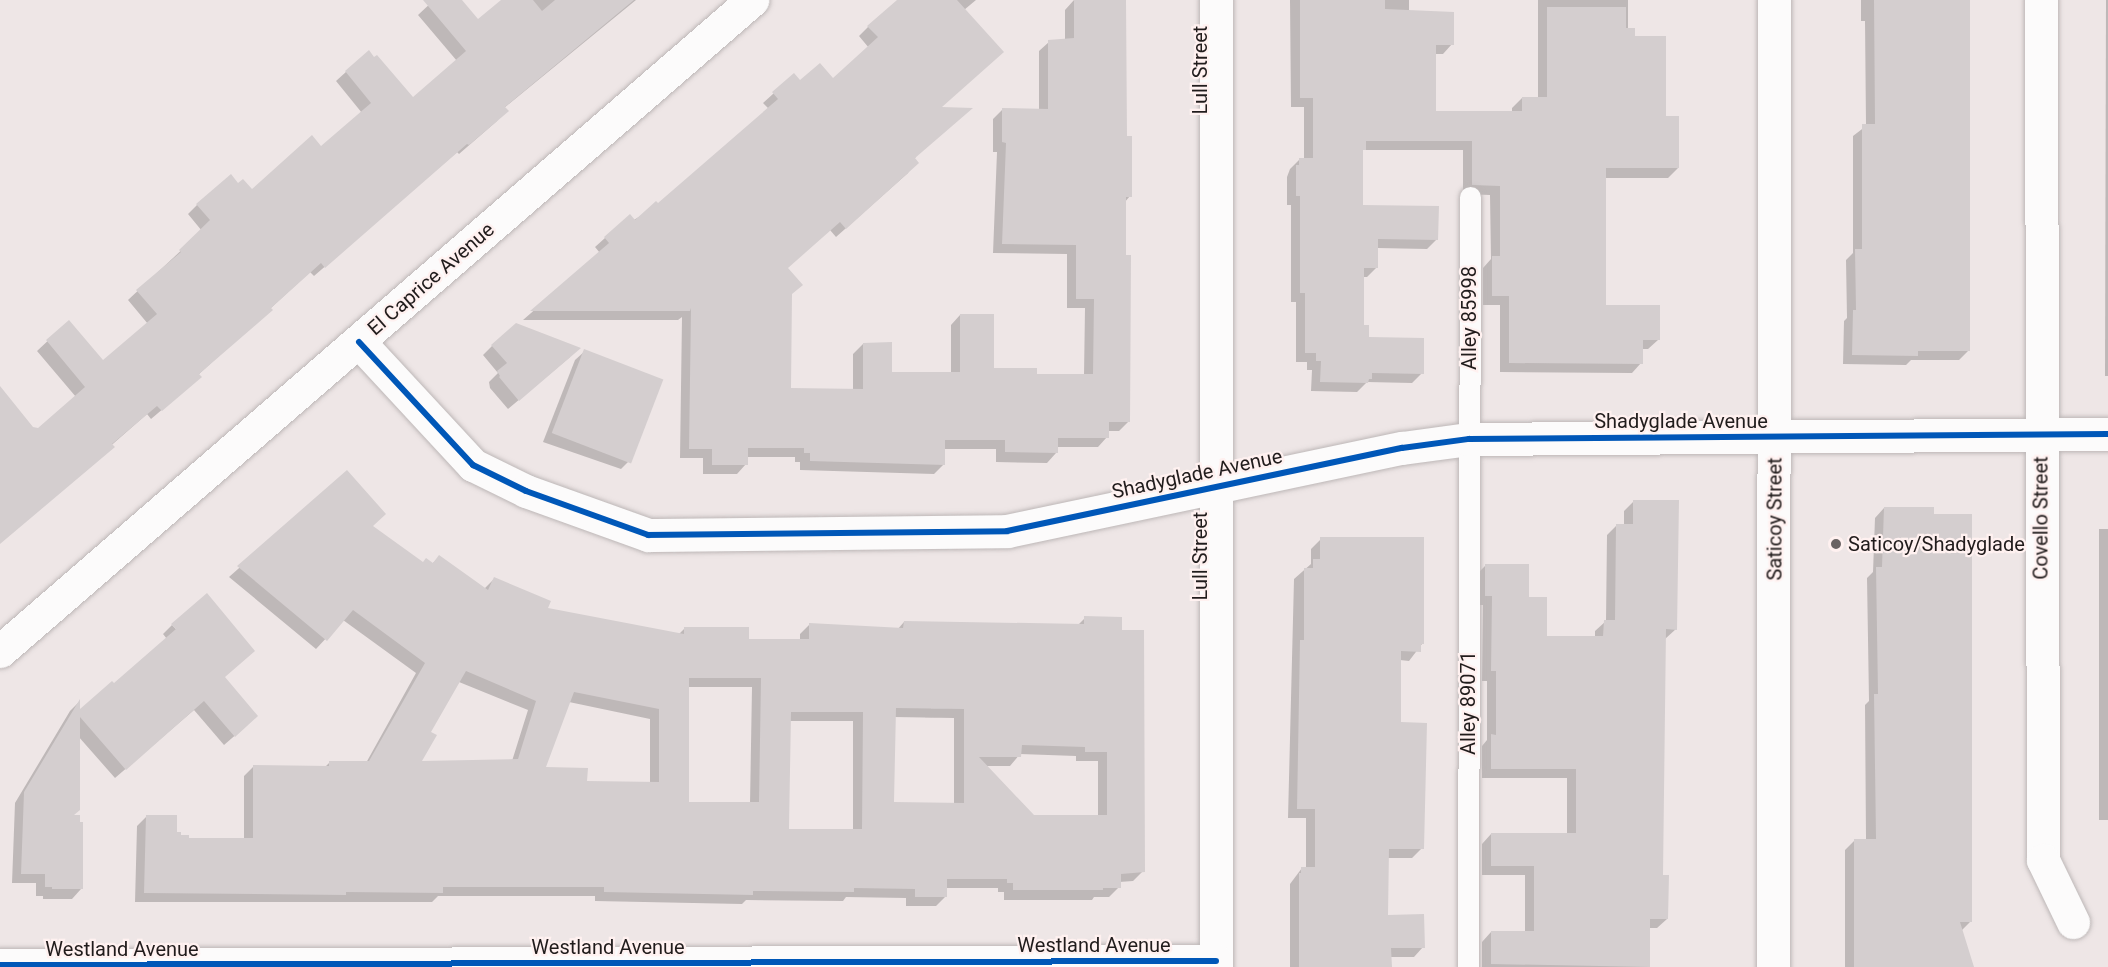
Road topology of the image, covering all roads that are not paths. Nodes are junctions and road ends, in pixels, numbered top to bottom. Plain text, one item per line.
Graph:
1 (752, 0) edge
2 (1216, 0) edge
3 (1774, 0) edge
4 (2041, 0) edge
5 (1470, 197) dead end
6 (359, 342) junction
7 (2041, 434) junction
8 (2108, 434) edge
9 (1775, 437) junction
10 (1469, 439) junction
11 (1216, 487) junction
12 (0, 651) edge
13 (2073, 922) dead end
14 (1216, 964) edge
15 (0, 965) edge
16 (1468, 967) edge
17 (1773, 967) edge

1 - 6 street, El Caprice Avenue
2 - 11 street, Lull Street
3 - 9 street, Saticoy Street
4 - 7 street, Covello Street
5 - 10 lane, Alley 85998
6 - 11 street, Shadyglade Avenue
6 - 12 street, El Caprice Avenue
7 - 8 street, Shadyglade Avenue
7 - 9 street, Shadyglade Avenue
7 - 13 street, Covello Street
9 - 10 street, Shadyglade Avenue
9 - 17 street, Saticoy Street
10 - 11 street, Shadyglade Avenue
10 - 16 lane, Alley 89071
11 - 14 street, Lull Street
14 - 15 street, Westland Avenue

